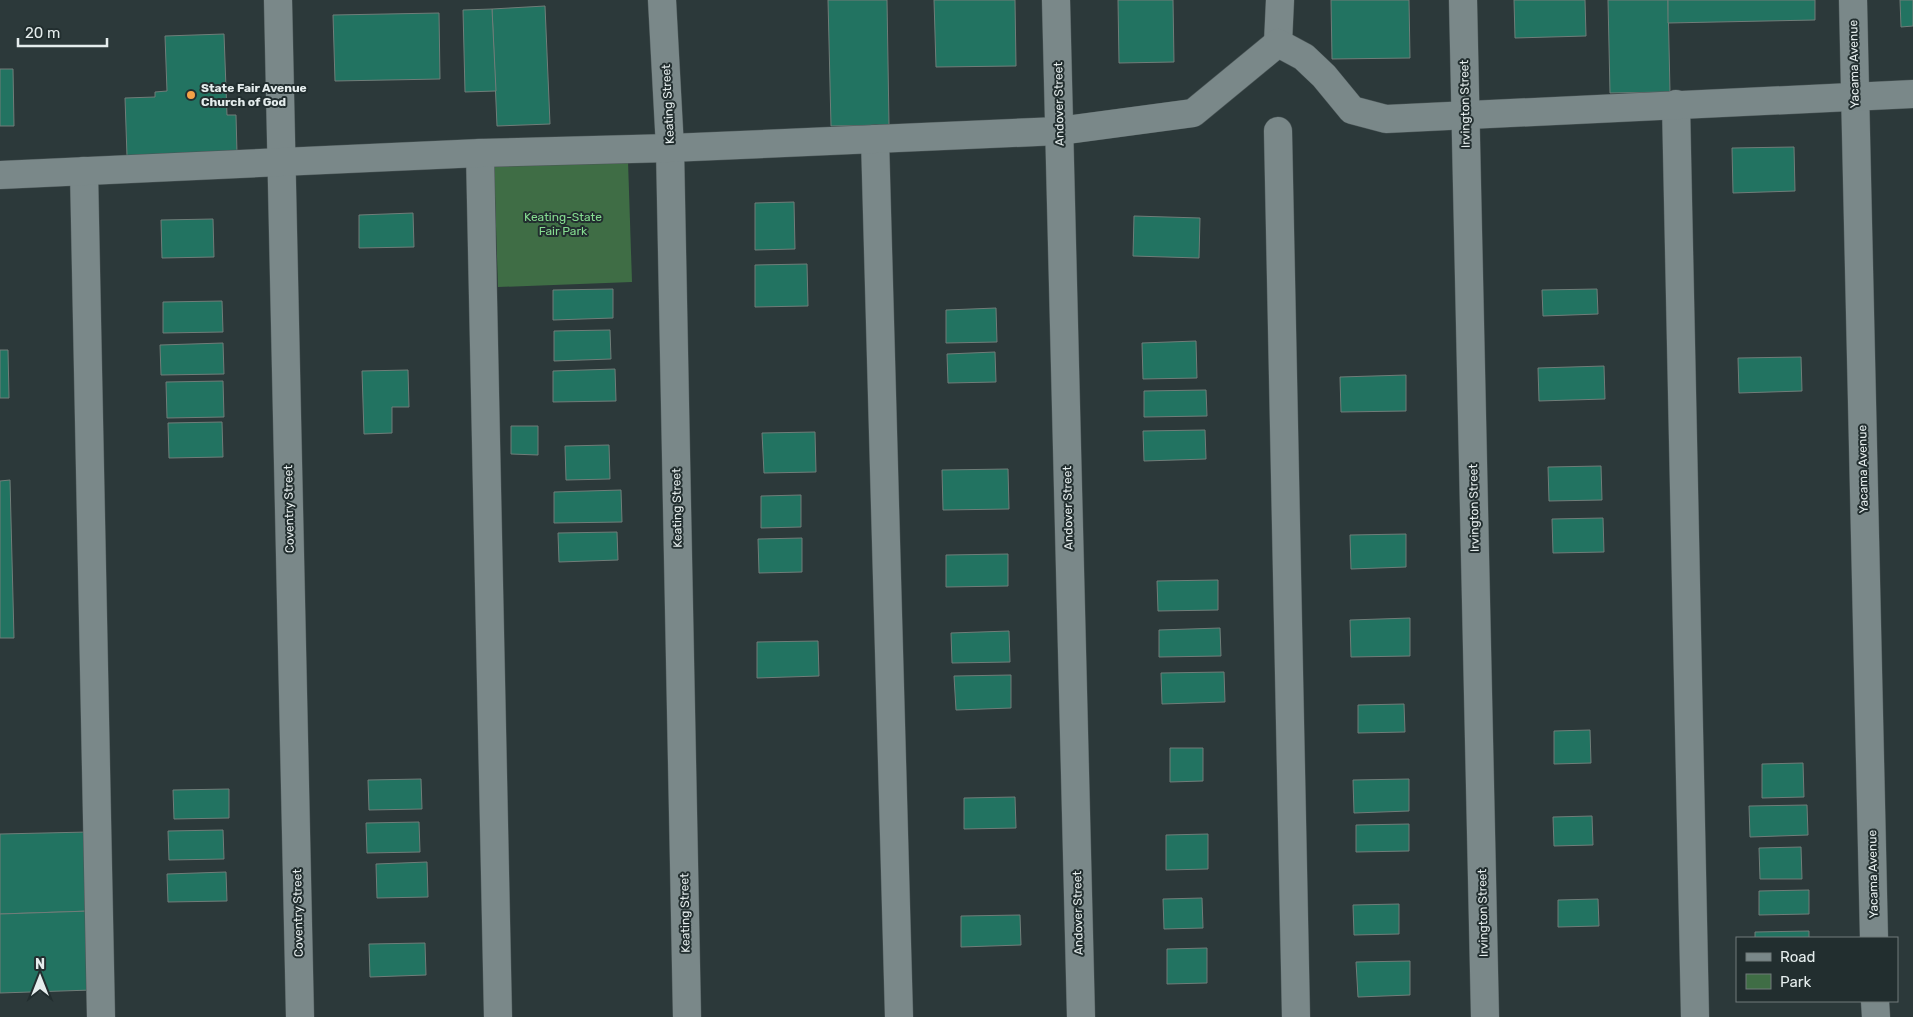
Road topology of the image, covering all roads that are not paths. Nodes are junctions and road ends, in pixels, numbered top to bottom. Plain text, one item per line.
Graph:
1 (278, 0) edge
2 (662, 0) edge
3 (1056, 0) edge
4 (1280, 0) edge
5 (1463, 0) edge
6 (1853, 0) edge
7 (1278, 43) junction
8 (1913, 94) edge
9 (1855, 96) junction
10 (1676, 104) junction
11 (1466, 114) junction
12 (1059, 131) junction
13 (1278, 131) dead end
14 (875, 140) junction
15 (670, 148) junction
16 (480, 153) junction
17 (282, 162) junction
18 (84, 171) junction
19 (0, 175) edge
20 (1874, 937) edge
21 (1875, 1002) edge
22 (101, 1017) edge
23 (300, 1017) edge
24 (498, 1017) edge
25 (687, 1017) edge
26 (899, 1017) edge
27 (1081, 1017) edge
28 (1296, 1017) edge
29 (1485, 1017) edge
30 (1695, 1017) edge
31 (1876, 1017) edge

1 - 17 street, Coventry Street
2 - 15 street, Keating Street
3 - 12 street, Andover Street
4 - 7 street
5 - 11 street, Irvington Street
6 - 9 street, Yacama Avenue
7 - 11 street
7 - 12 street
8 - 9 street
9 - 10 street
9 - 20 street, Yacama Avenue
10 - 11 street
10 - 30 street
11 - 29 street, Irvington Street
12 - 14 street
12 - 27 street, Andover Street
13 - 28 street
14 - 15 street
14 - 26 street
15 - 16 street
15 - 25 street, Keating Street
16 - 17 street
16 - 24 street
17 - 18 street
17 - 23 street, Coventry Street
18 - 19 street
18 - 22 street
21 - 31 street

